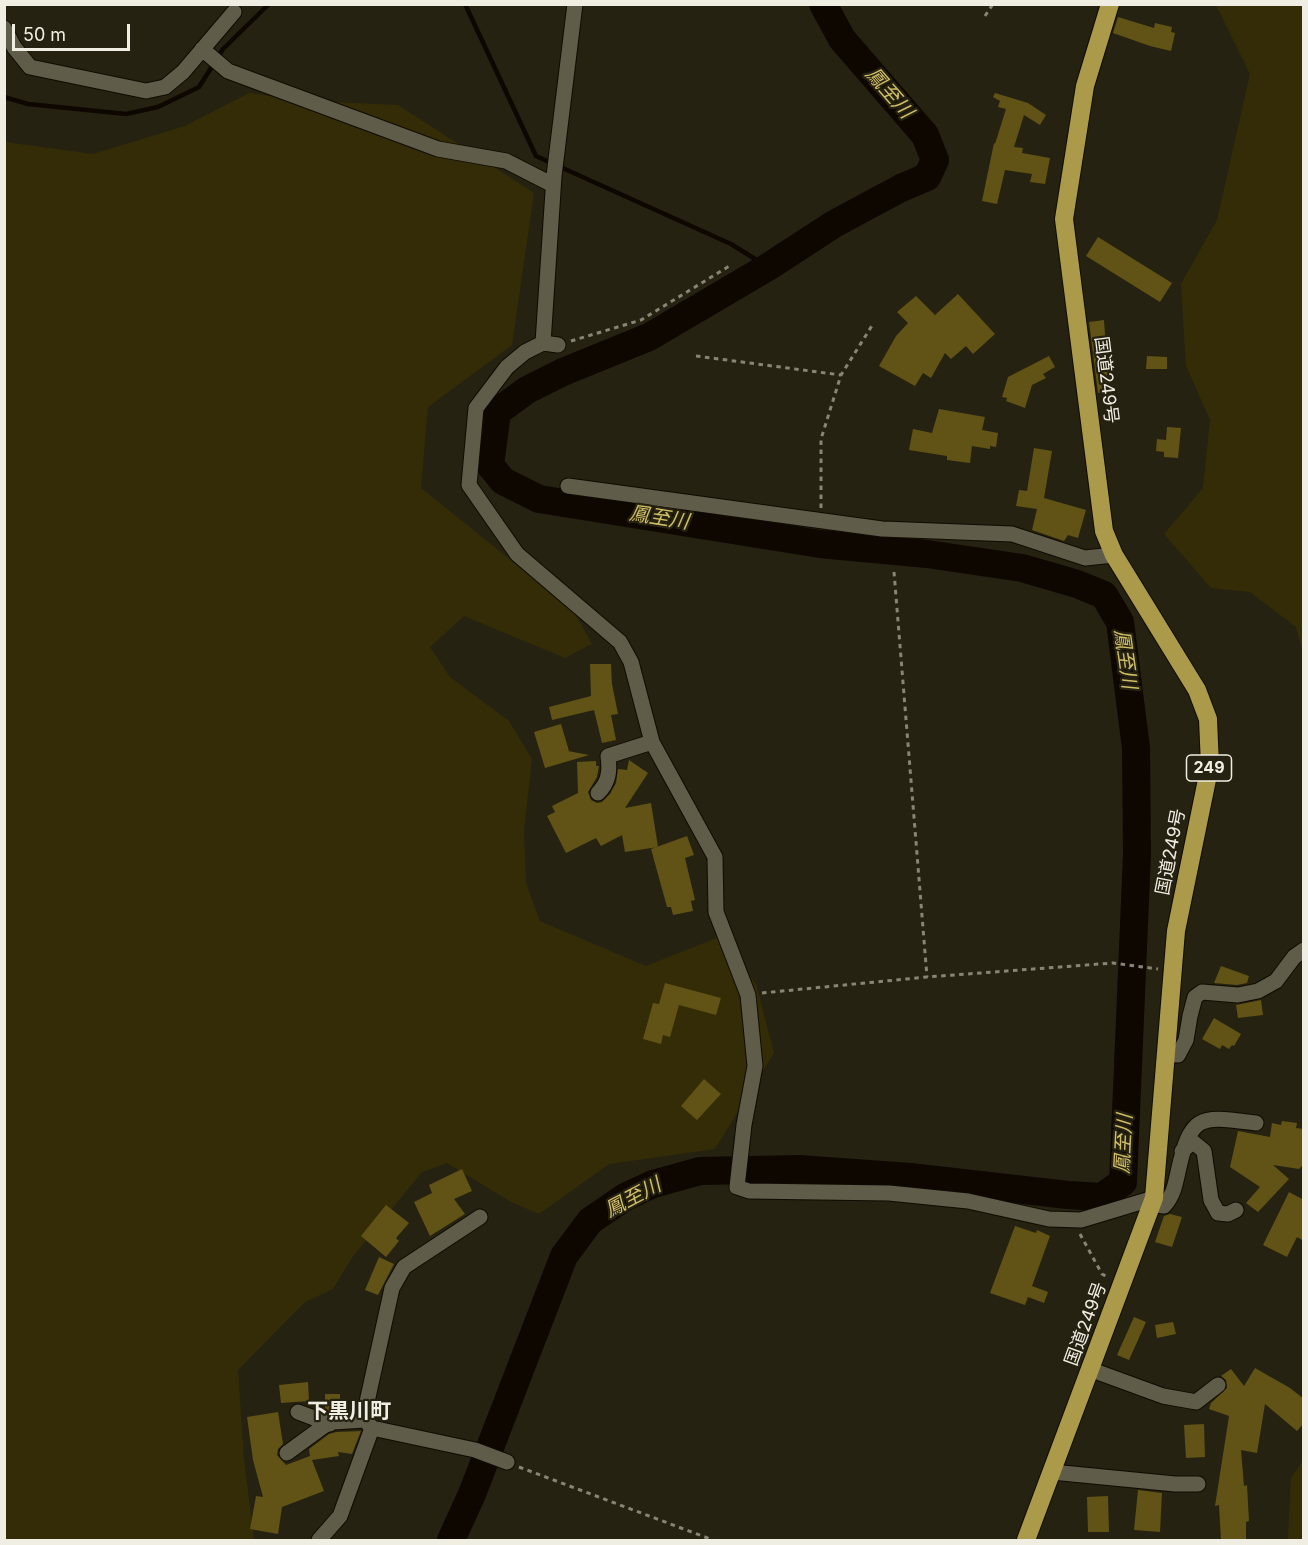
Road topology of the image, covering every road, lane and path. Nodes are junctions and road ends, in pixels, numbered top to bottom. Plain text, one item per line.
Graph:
1 (575, 4) edge
2 (993, 4) edge
3 (1110, 4) edge
4 (234, 12) dead end
5 (985, 16) dead end
6 (4, 28) edge
7 (205, 51) junction
8 (554, 181) junction
9 (731, 265) dead end
10 (873, 324) dead end
11 (550, 344) junction
12 (696, 356) dead end
13 (841, 375) junction
14 (568, 486) dead end
15 (820, 521) junction
16 (1114, 555) junction
17 (894, 572) dead end
18 (652, 742) junction
19 (598, 793) dead end
20 (1304, 950) edge
21 (1172, 971) junction
22 (927, 977) junction
23 (748, 995) junction
24 (1165, 1054) junction
25 (1256, 1123) dead end
26 (1182, 1151) junction
27 (1153, 1201) junction
28 (1236, 1210) dead end
29 (480, 1217) dead end
30 (1071, 1220) junction
31 (1122, 1286) junction
32 (1092, 1370) junction
33 (1218, 1385) dead end
34 (297, 1412) dead end
35 (330, 1424) junction
36 (369, 1424) junction
37 (287, 1453) dead end
38 (507, 1462) joint
39 (1052, 1472) junction
40 (1198, 1484) dead end
41 (319, 1540) edge
42 (713, 1540) edge
43 (1026, 1540) edge

1 - 8 street
2 - 5 path
3 - 16 highway, 国道249号 / 249
4 - 7 street
6 - 7 street
7 - 8 street
8 - 11 street
9 - 11 path
10 - 13 path
11 - 18 street
12 - 13 path
13 - 15 path
14 - 15 street
15 - 16 street
16 - 21 highway, 国道249号 / 249
17 - 22 path
18 - 19 street
18 - 23 street
20 - 24 street
21 - 22 path
21 - 24 highway, 国道249号 / 249
22 - 23 path
23 - 30 street
24 - 27 highway, 国道249号 / 249
25 - 26 street
26 - 27 street
26 - 28 street
27 - 30 street
27 - 31 highway, 国道249号 / 249
29 - 36 street
30 - 31 path
31 - 32 highway, 国道249号 / 249
32 - 33 street
32 - 39 highway, 国道249号 / 249
34 - 35 street
35 - 36 street
35 - 37 street
36 - 38 street
36 - 41 street
38 - 42 path
39 - 40 street
39 - 43 highway, 国道249号 / 249

